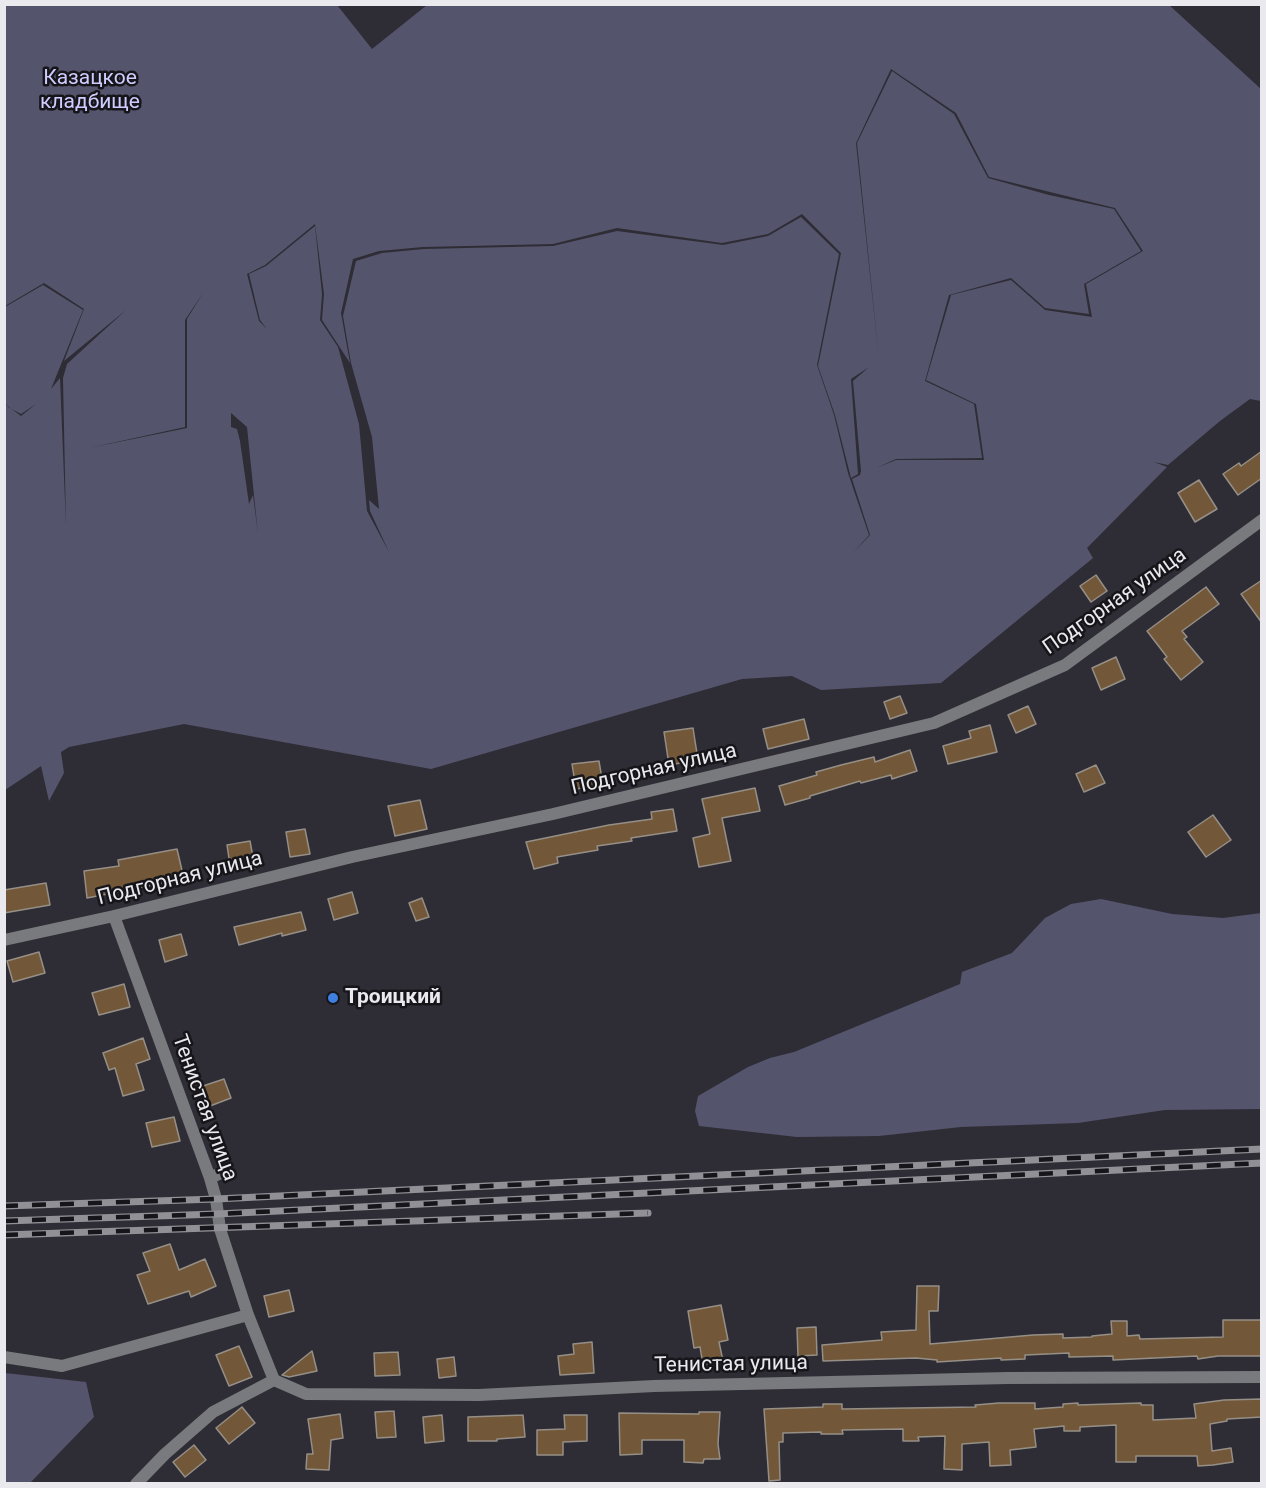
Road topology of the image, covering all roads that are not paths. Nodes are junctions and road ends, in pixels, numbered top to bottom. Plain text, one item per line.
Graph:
1 (1262, 520) edge
2 (114, 916) junction
3 (4, 940) edge
4 (226, 1170) dead end
5 (210, 1178) junction
6 (248, 1315) junction
7 (4, 1357) edge
8 (1262, 1377) edge
9 (274, 1380) junction
10 (136, 1484) edge

1 - 2 street, Подгорная улица
2 - 3 street, Подгорная улица
2 - 5 street, Тенистая улица
4 - 5 street
5 - 6 street, Тенистая улица
6 - 7 street
6 - 9 street, Тенистая улица
8 - 9 street, Тенистая улица
9 - 10 street

